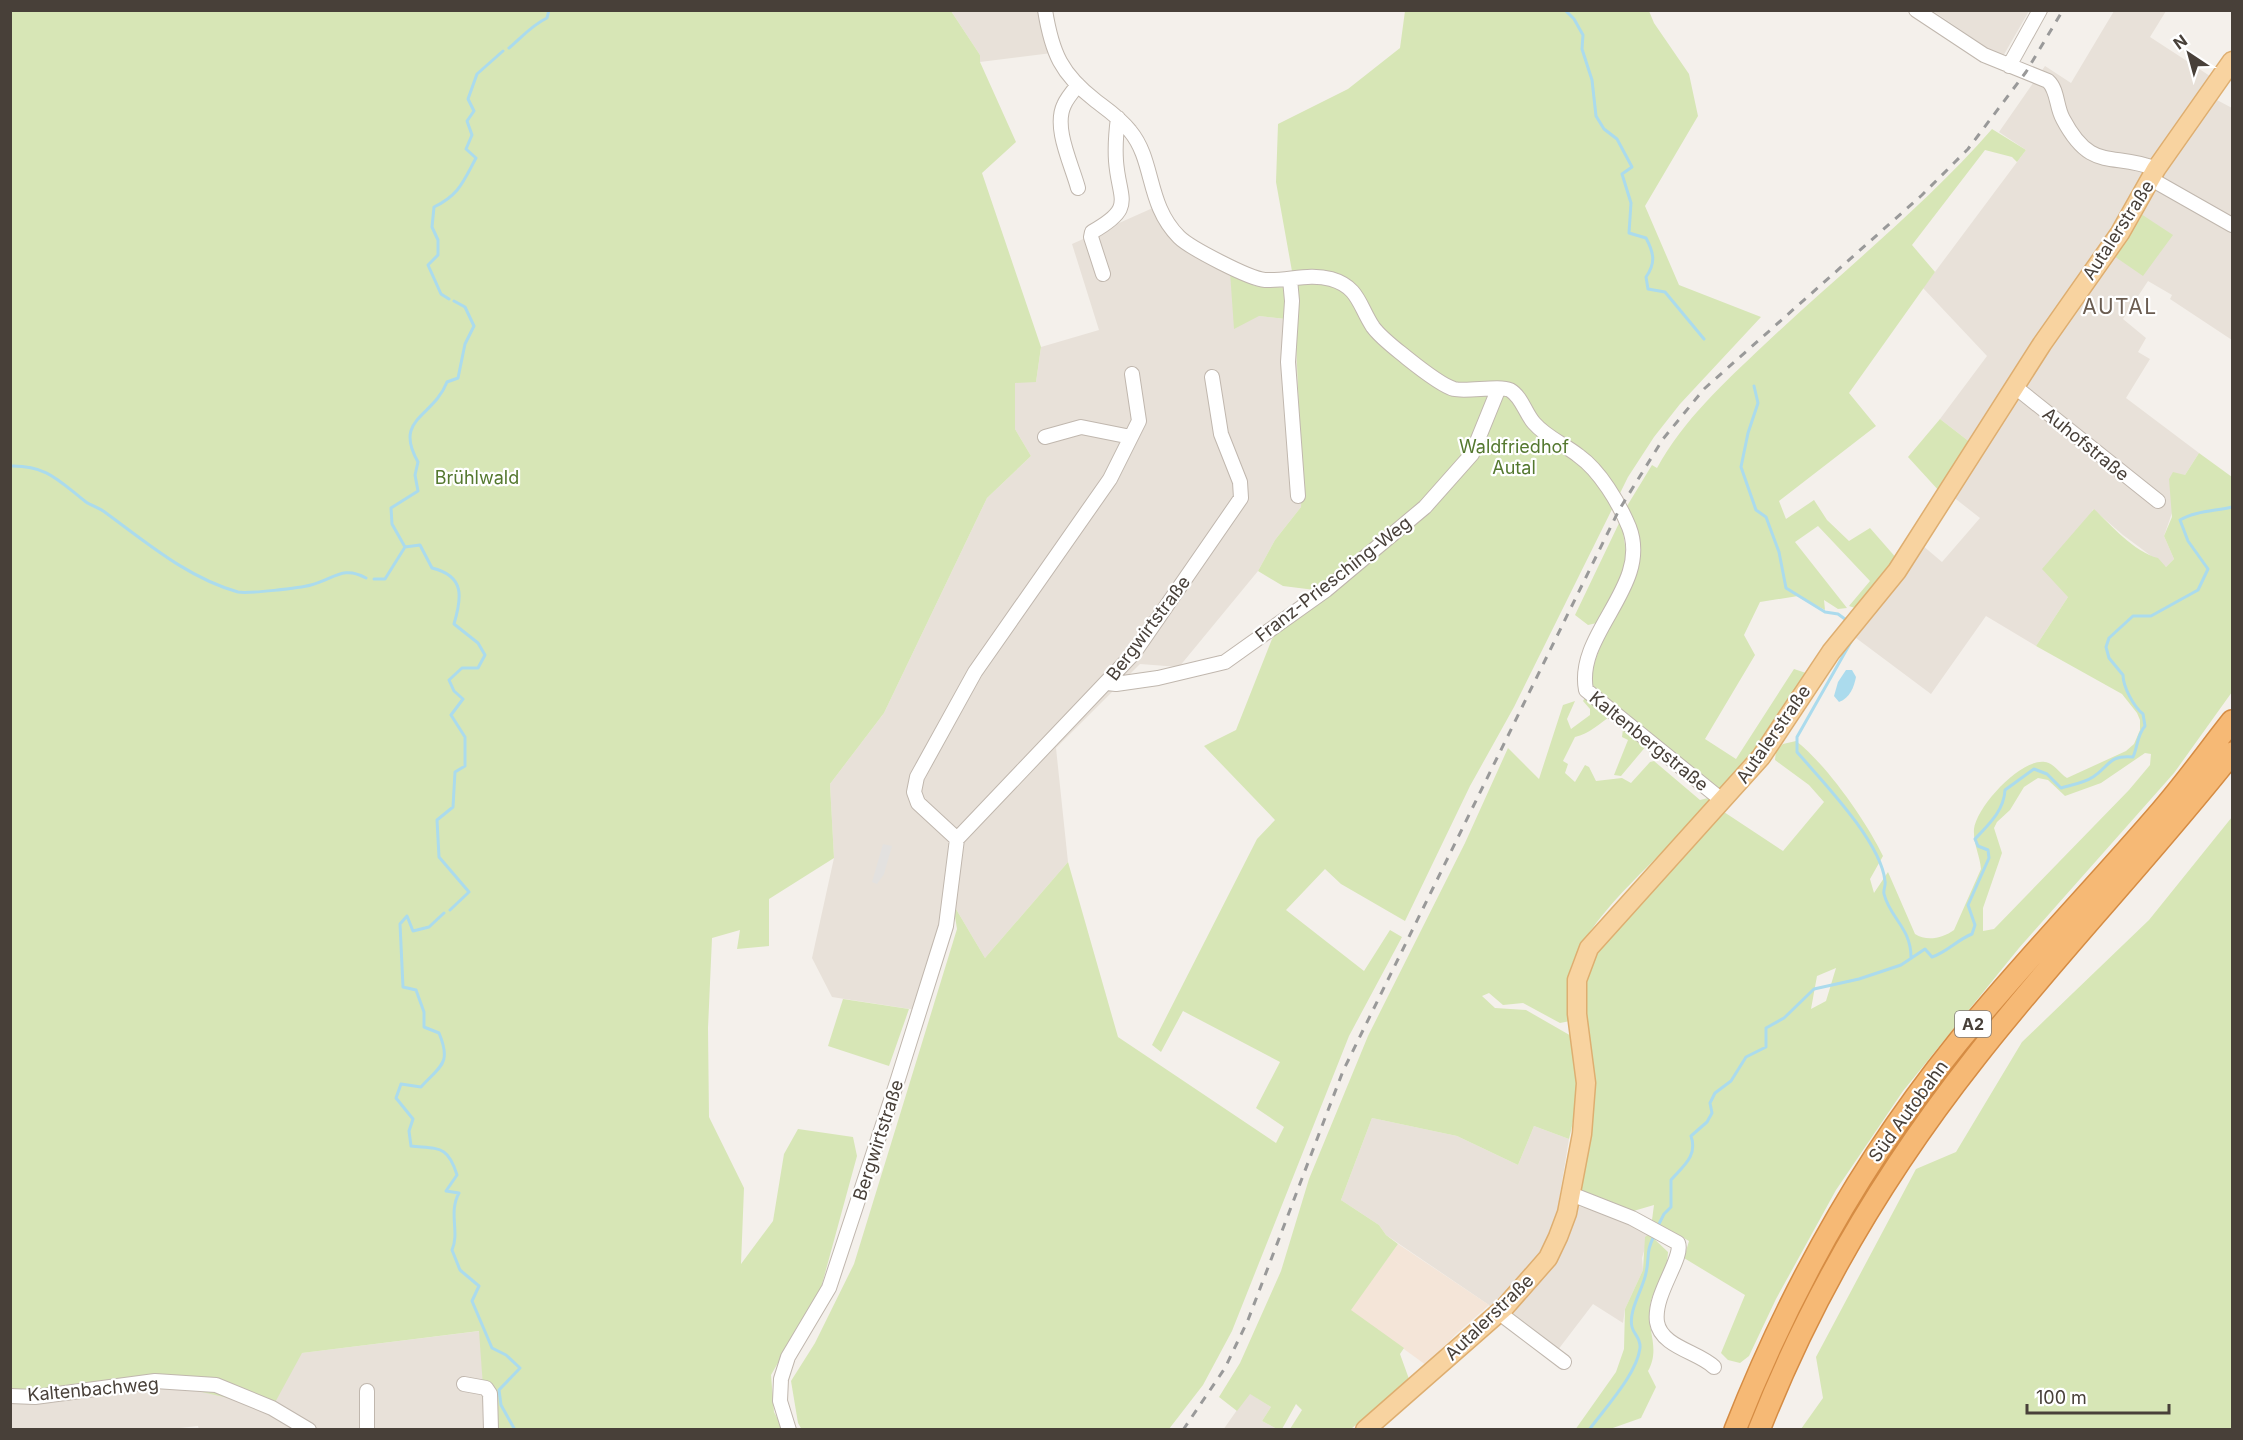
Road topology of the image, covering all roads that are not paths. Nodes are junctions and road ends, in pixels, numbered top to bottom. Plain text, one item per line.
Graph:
1 (1045, 10) edge
2 (1916, 10) edge
3 (2040, 10) edge
4 (2232, 61) edge
5 (2009, 66) junction
6 (1078, 85) junction
7 (1118, 118) junction
8 (2154, 174) junction
9 (1078, 188) dead end
10 (2232, 225) edge
11 (1103, 274) dead end
12 (1290, 279) junction
13 (1132, 374) dead end
14 (1212, 377) dead end
15 (2014, 386) junction
16 (1498, 390) junction
17 (1045, 437) dead end
18 (1131, 437) junction
19 (1298, 496) dead end
20 (2158, 501) dead end
21 (1107, 683) junction
22 (2232, 721) edge
23 (2232, 753) edge
24 (1723, 801) junction
25 (957, 839) junction
26 (1571, 1194) junction
27 (1498, 1312) junction
28 (1564, 1362) dead end
29 (1714, 1367) dead end
30 (464, 1384) dead end
31 (367, 1391) dead end
32 (10, 1396) edge
33 (309, 1430) edge
34 (367, 1430) edge
35 (491, 1430) edge
36 (789, 1430) edge
37 (1365, 1430) edge
38 (1734, 1430) edge
39 (1759, 1430) edge

1 - 6 street, Kaltenbergstraße
2 - 5 street
3 - 5 street
4 - 8 main road, Autalerstraße
5 - 8 street
6 - 7 street, Kaltenbergstraße
6 - 9 street
7 - 11 street
7 - 12 street, Kaltenbergstraße
8 - 10 street
8 - 15 main road, Autalerstraße
12 - 16 street, Kaltenbergstraße
12 - 19 street
13 - 18 street
14 - 21 street, Bergwirtstraße
15 - 20 street, Auhofstraße
15 - 24 main road, Autalerstraße
16 - 21 street, Franz-Priesching-Weg
16 - 24 street, Kaltenbergstraße
17 - 18 street
18 - 25 street
21 - 25 street, Bergwirtstraße
22 - 38 highway, Süd Autobahn / A2
23 - 39 highway, Süd Autobahn / A2
24 - 26 main road, Autalerstraße
25 - 36 street, Bergwirtstraße
26 - 27 main road, Autalerstraße
26 - 29 street
27 - 28 street
27 - 37 main road, Autalerstraße
30 - 35 street
31 - 34 street
32 - 33 street, Kaltenbachweg

